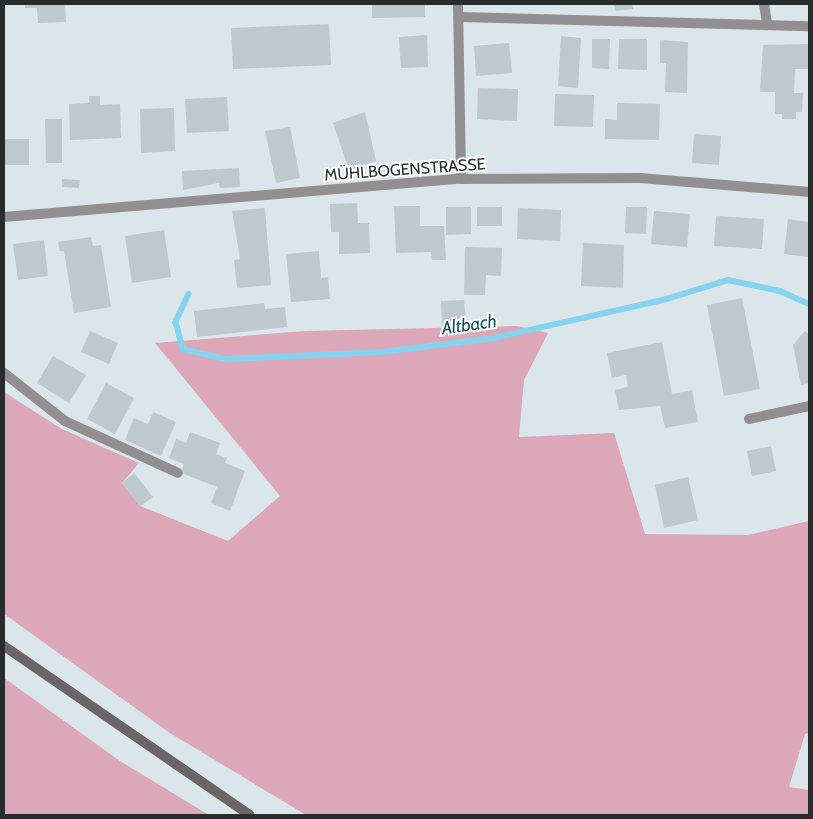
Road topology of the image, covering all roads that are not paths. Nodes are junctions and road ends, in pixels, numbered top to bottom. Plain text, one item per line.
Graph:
1 (458, 4) edge
2 (764, 4) edge
3 (458, 17) junction
4 (767, 24) junction
5 (809, 26) edge
6 (461, 179) junction
7 (809, 192) edge
8 (4, 217) edge
9 (4, 373) edge
10 (809, 406) edge
11 (749, 419) dead end
12 (178, 473) dead end
13 (4, 646) edge
14 (250, 815) edge

1 - 3 street
2 - 4 street
3 - 4 street
3 - 6 street
4 - 5 street
6 - 7 street, MÜHLBOGENSTRASSE
6 - 8 street, MÜHLBOGENSTRASSE
9 - 12 street
10 - 11 street
13 - 14 main road

